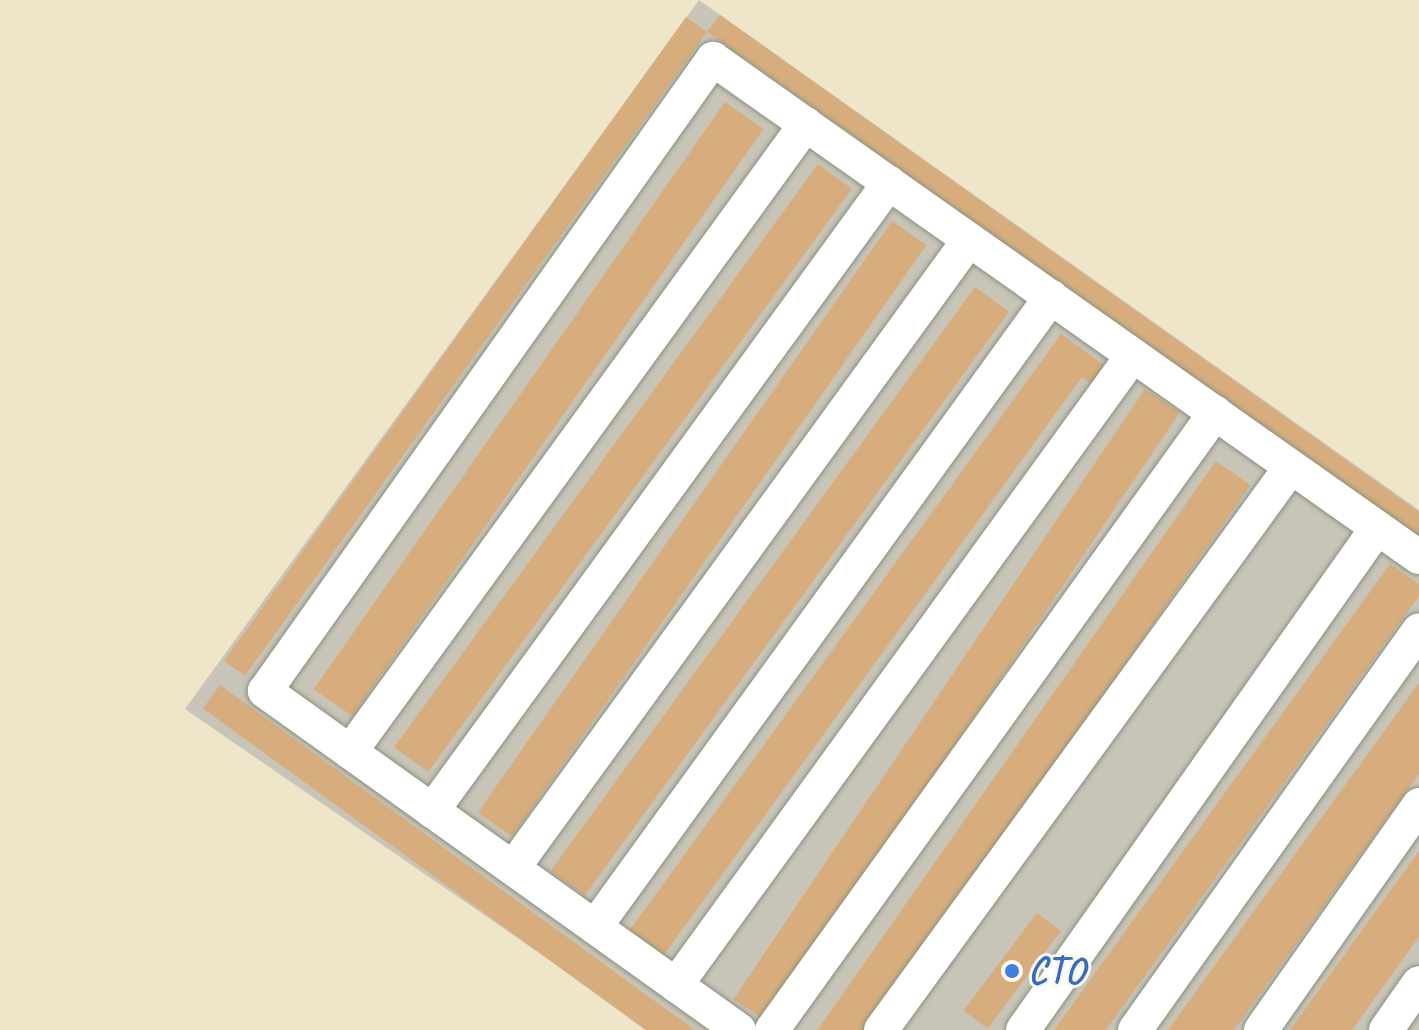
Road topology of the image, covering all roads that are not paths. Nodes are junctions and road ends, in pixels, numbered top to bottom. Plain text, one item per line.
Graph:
1 (806, 124) junction
2 (889, 183) junction
3 (969, 240) junction
4 (1051, 297) junction
5 (1133, 355) junction
6 (1215, 413) junction
7 (1291, 467) junction
8 (1377, 528) junction
9 (1419, 557) edge
10 (1419, 631) edge
11 (350, 752) junction
12 (1419, 805) edge
13 (432, 811) junction
14 (513, 868) junction
15 (595, 927) junction
16 (1419, 983) edge
17 (676, 985) junction
18 (739, 1030) edge
19 (772, 1030) edge
20 (881, 1030) edge
21 (1023, 1030) edge
22 (1135, 1030) edge
23 (1261, 1030) edge
24 (1386, 1030) edge

1 - 2 lane
1 - 11 lane
1 - 11 lane
2 - 3 lane
2 - 13 lane
3 - 4 lane
3 - 14 lane
4 - 5 lane
4 - 15 lane
5 - 6 lane
5 - 17 lane
6 - 7 lane
6 - 19 lane
7 - 8 lane
7 - 20 lane
8 - 9 lane
8 - 21 lane
10 - 22 lane
11 - 13 lane
12 - 23 lane
13 - 14 lane
14 - 15 lane
15 - 17 lane
16 - 24 lane
17 - 18 lane

